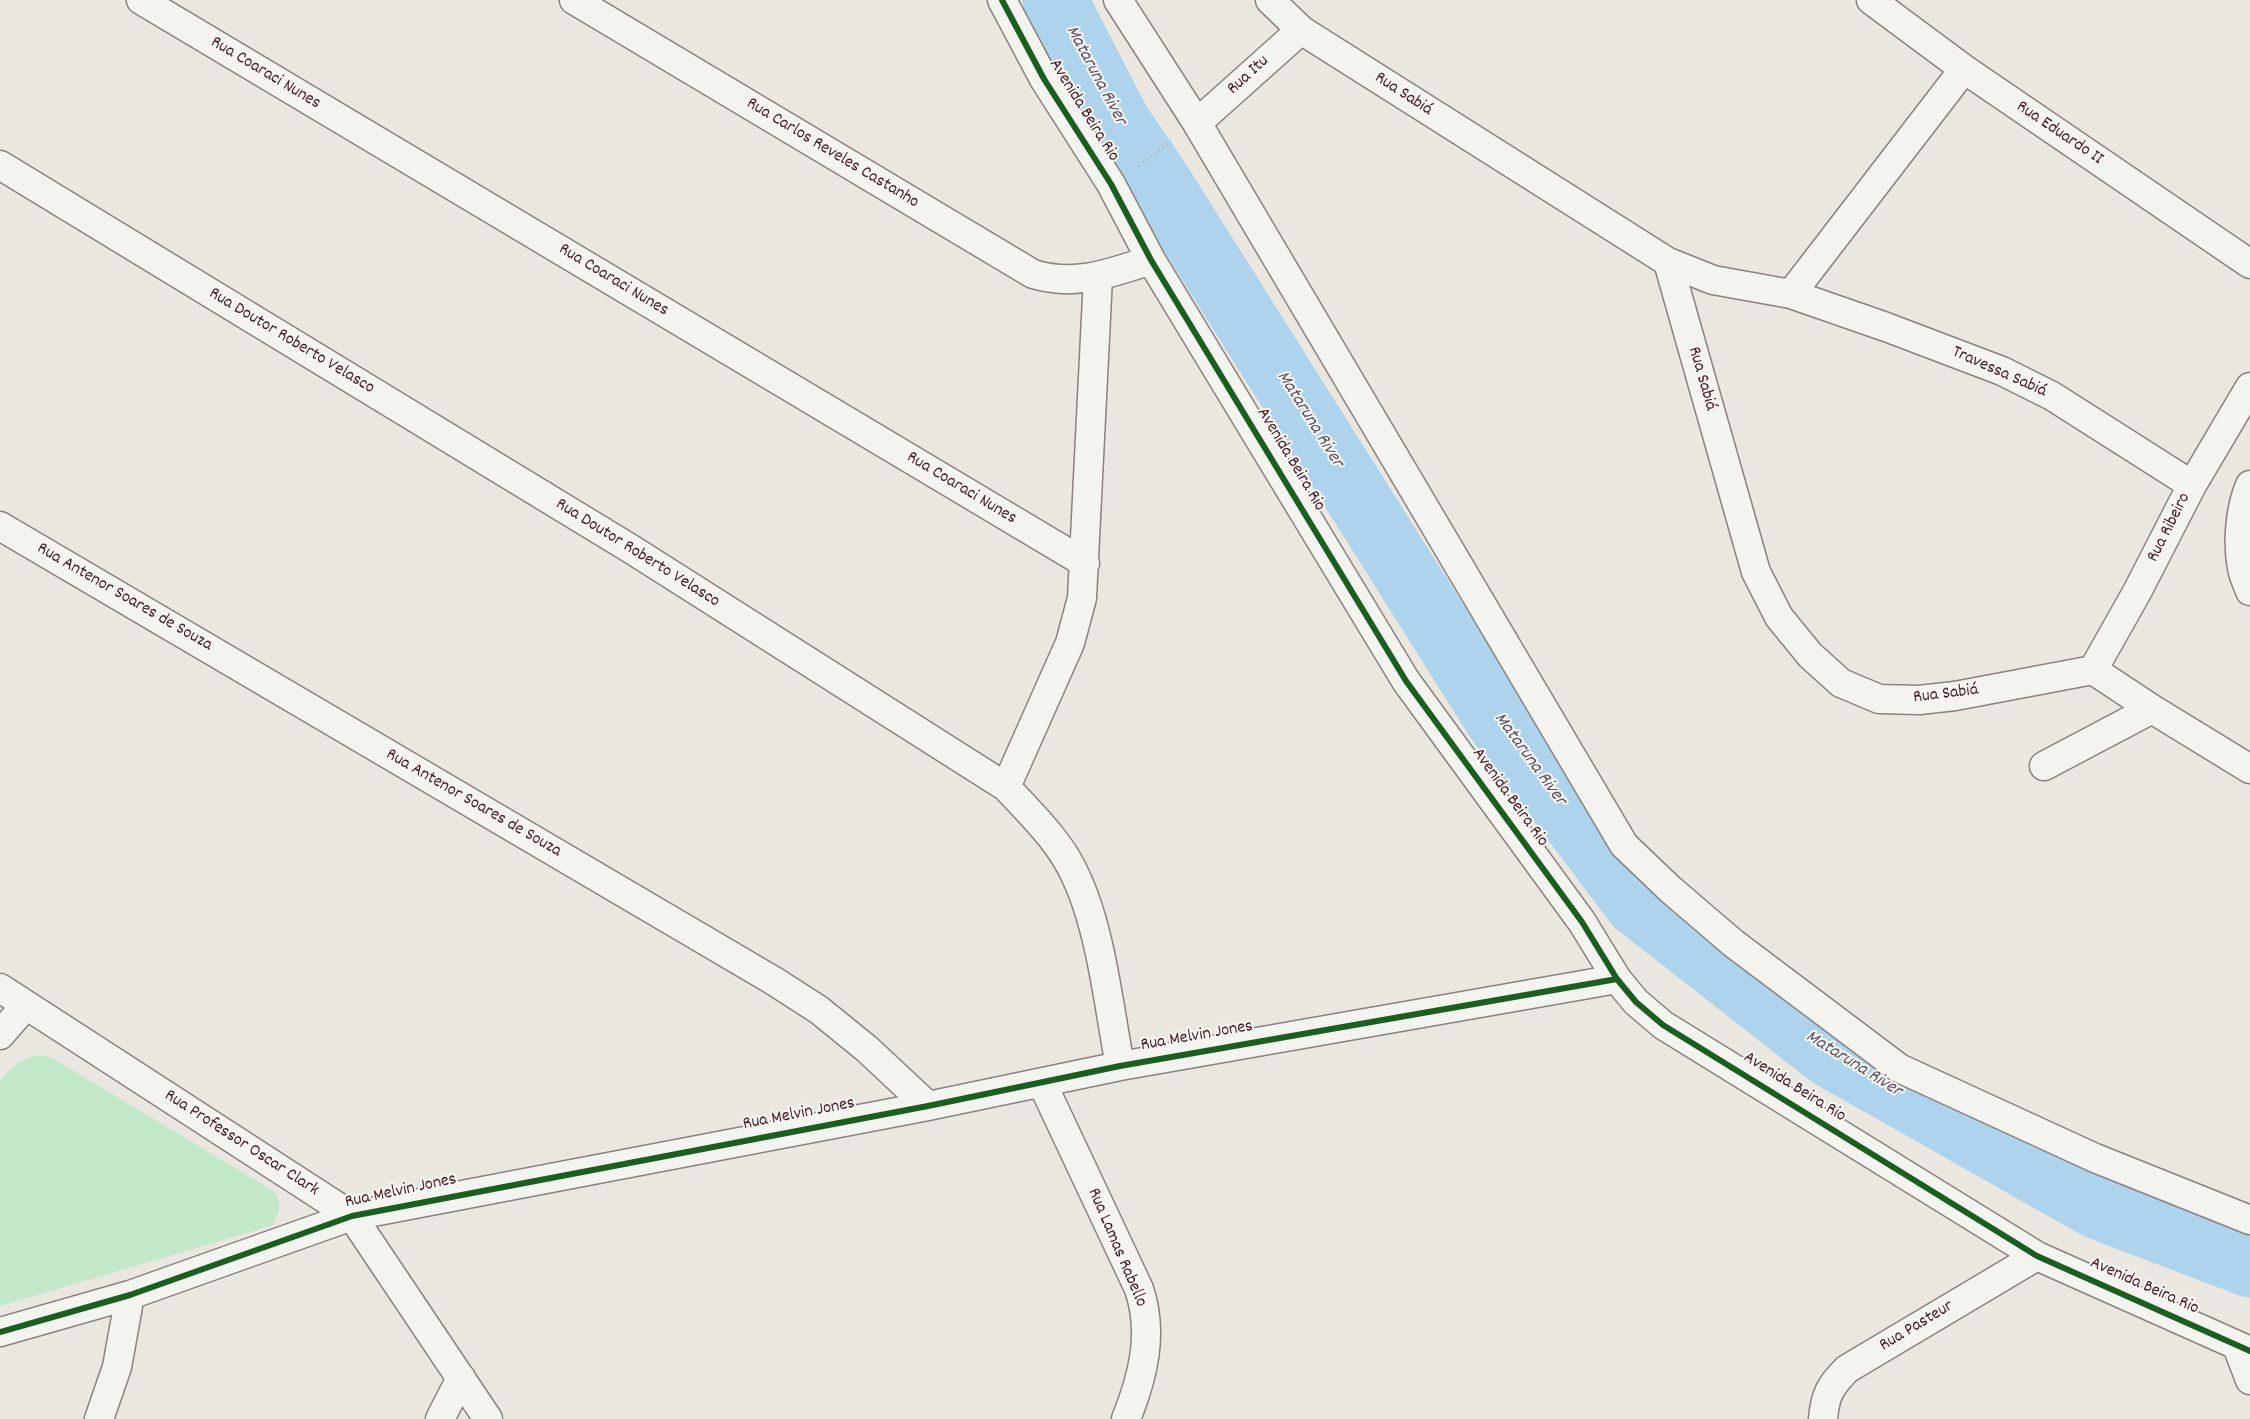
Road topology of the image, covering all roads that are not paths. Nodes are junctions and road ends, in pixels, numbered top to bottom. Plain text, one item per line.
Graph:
1 (141, 0) edge
2 (574, 0) edge
3 (1002, 0) edge
4 (1118, 0) edge
5 (1270, 0) edge
6 (1870, 0) edge
7 (1301, 30) junction
8 (1964, 69) junction
9 (1197, 123) junction
10 (0, 166) edge
11 (1152, 260) junction
12 (1668, 262) junction
13 (2250, 264) edge
14 (1098, 277) junction
15 (1791, 294) junction
16 (2250, 387) edge
17 (2192, 485) junction
18 (2250, 485) edge
19 (0, 526) edge
20 (1085, 563) junction
21 (2250, 591) edge
22 (2093, 670) junction
23 (2152, 709) junction
24 (2044, 766) dead end
25 (2250, 769) edge
26 (1006, 787) junction
27 (1617, 979) junction
28 (0, 988) edge
29 (26, 1005) junction
30 (0, 1035) edge
31 (1120, 1066) junction
32 (1042, 1083) junction
33 (928, 1106) junction
34 (352, 1216) junction
35 (2250, 1220) edge
36 (2037, 1256) junction
37 (130, 1295) junction
38 (0, 1332) edge
39 (2243, 1349) edge
40 (461, 1378) junction
41 (2250, 1380) edge
42 (99, 1419) edge
43 (440, 1419) edge
44 (488, 1419) edge
45 (1126, 1419) edge
46 (1823, 1419) edge

1 - 20 street, Rua Coaraci Nunes
2 - 14 street, Rua Carlos Reveles Castanho
3 - 11 street, Avenida Beira Rio
4 - 9 street
5 - 7 street, Rua Sabiá
6 - 8 street, Rua Eduardo II
7 - 9 street, Rua Itu
7 - 12 street, Rua Sabiá
8 - 13 street, Rua Eduardo II
8 - 15 street
9 - 35 street
10 - 26 street, Rua Doutor Roberto Velasco
11 - 14 street, Rua Carlos Reveles Castanho
11 - 27 street, Avenida Beira Rio
12 - 15 street, Travessa Sabiá
12 - 22 street, Rua Sabiá
14 - 20 street
15 - 17 street, Travessa Sabiá
16 - 17 street, Rua Ribeiro
17 - 22 street, Rua Ribeiro
18 - 21 street
19 - 33 street, Rua Antenor Soares de Souza
20 - 26 street
22 - 23 street
23 - 24 street
23 - 25 street
26 - 31 street, Rua Doutor Roberto Velasco
27 - 31 street, Rua Melvin Jones
27 - 36 street, Avenida Beira Rio
28 - 29 street, Rua Professor Oscar Clark
29 - 30 street
29 - 34 street, Rua Professor Oscar Clark
31 - 32 street, Rua Melvin Jones
32 - 33 street, Rua Melvin Jones
32 - 45 street, Rua Lamas Rabello
33 - 34 street, Rua Melvin Jones
34 - 37 street, Rua Melvin Jones
34 - 40 street, Rua Professor Oscar Clark
36 - 39 street, Avenida Beira Rio
36 - 46 street, Rua Pasteur
37 - 38 street, Rua Melvin Jones
37 - 42 street
39 - 41 street
40 - 43 street
40 - 44 street, Rua Professor Oscar Clark

